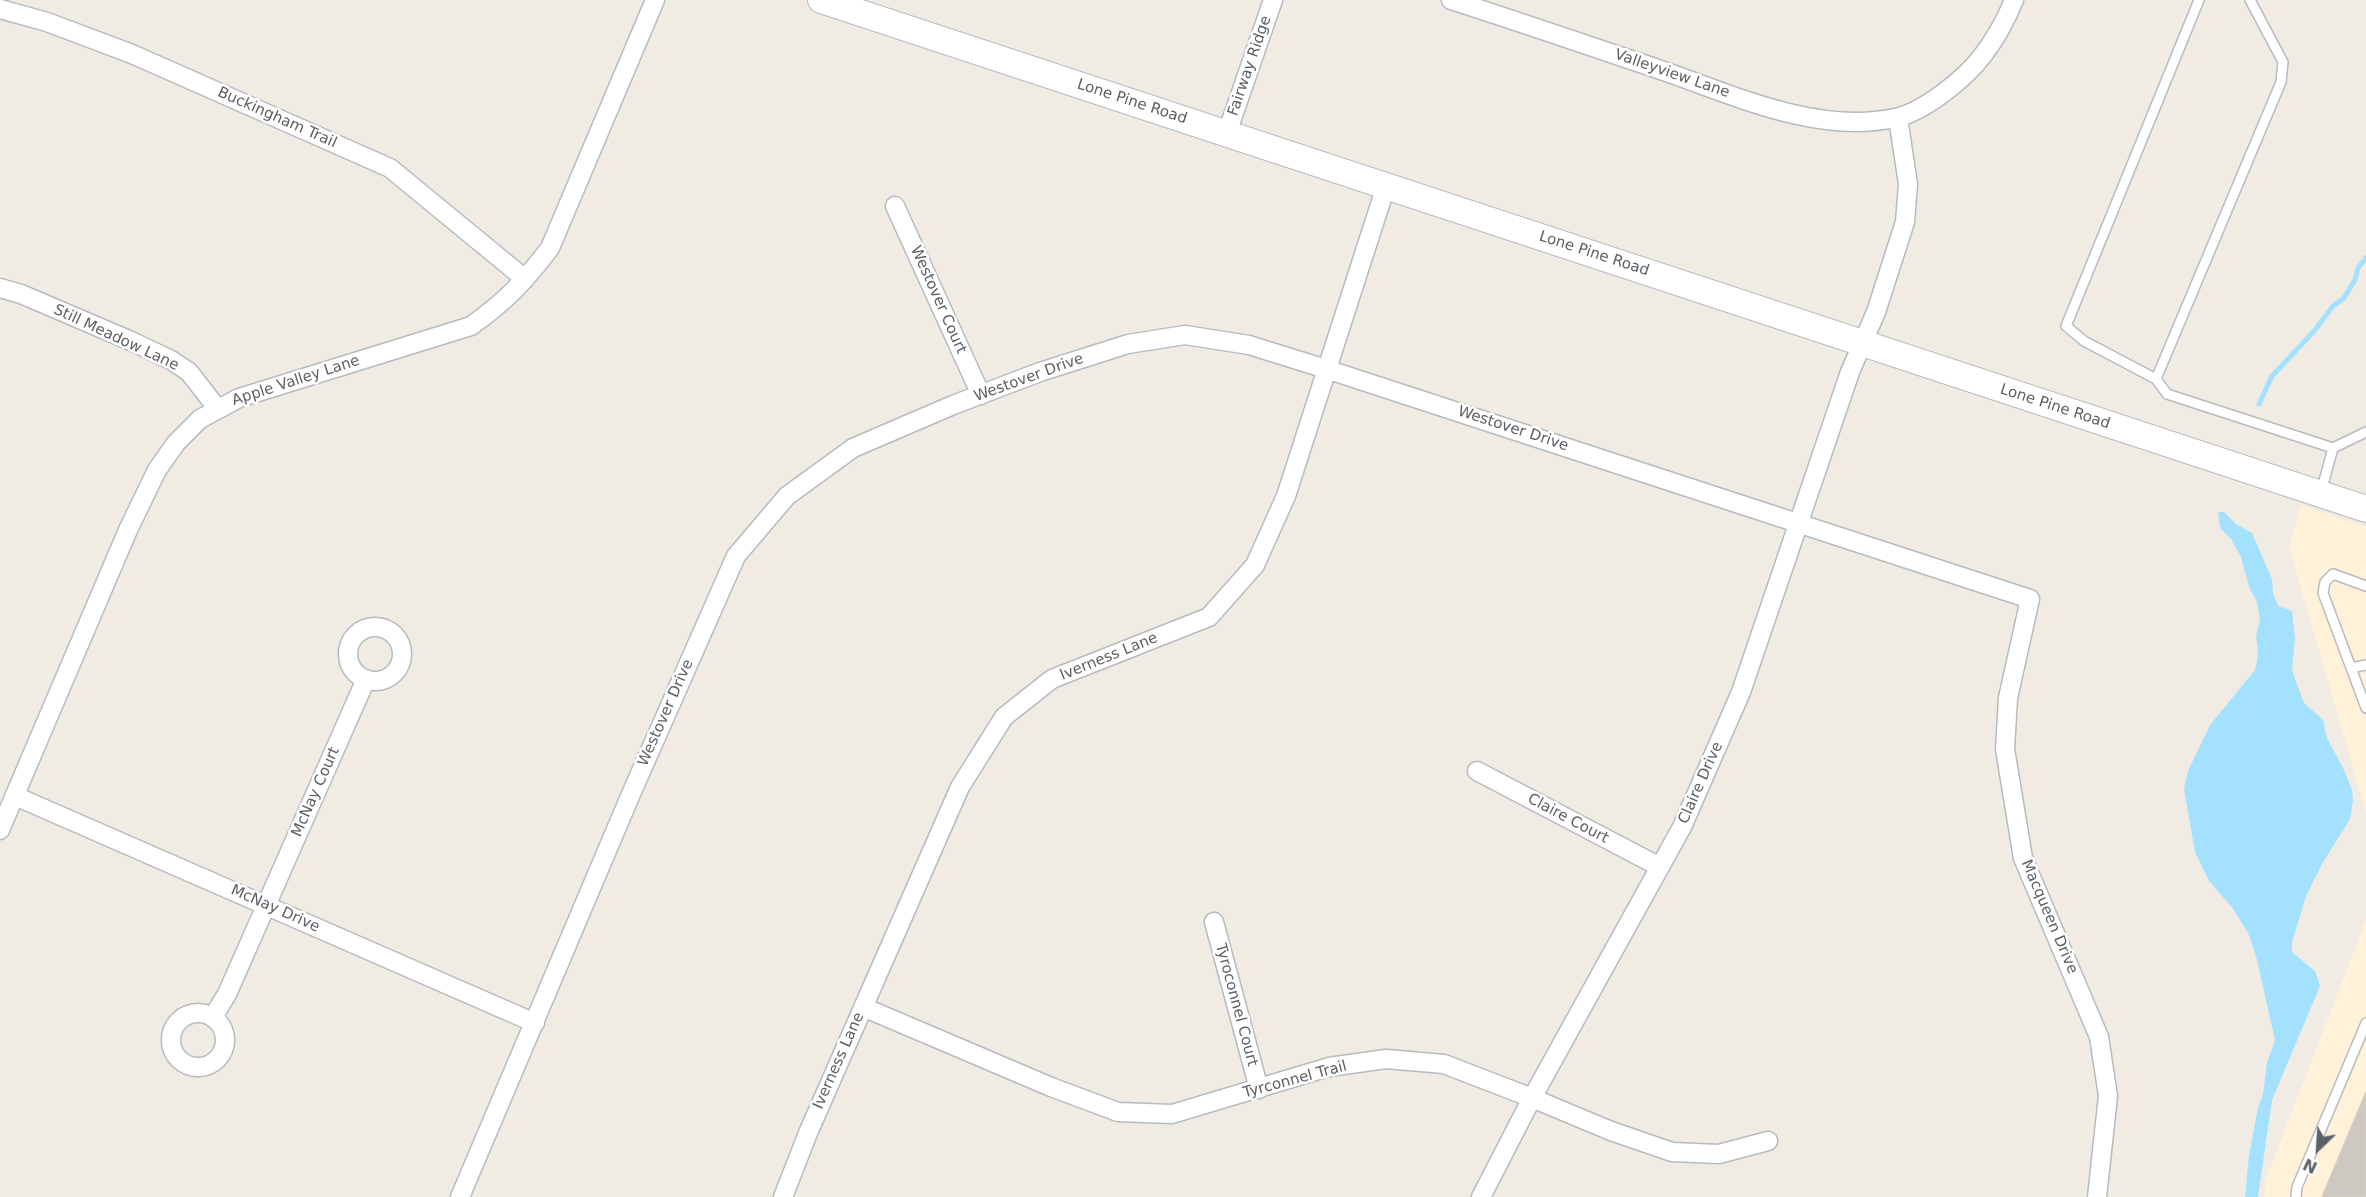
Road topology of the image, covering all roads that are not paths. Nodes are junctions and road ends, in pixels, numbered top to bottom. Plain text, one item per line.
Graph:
1 (655, 0) edge
2 (821, 0) edge
3 (1273, 0) edge
4 (1451, 0) edge
5 (2014, 0) edge
6 (2199, 0) edge
7 (2250, 0) edge
8 (0, 9) edge
9 (1898, 118) junction
10 (1227, 133) junction
11 (1386, 186) junction
12 (895, 206) dead end
13 (525, 279) junction
14 (0, 288) edge
15 (1862, 344) junction
16 (1326, 369) junction
17 (2156, 379) junction
18 (981, 394) junction
19 (217, 408) junction
20 (2366, 432) edge
21 (2333, 448) junction
22 (2320, 494) junction
23 (2366, 509) edge
24 (1797, 523) junction
25 (2366, 586) edge
26 (2030, 599) joint
27 (2366, 665) edge
28 (2351, 668) junction
29 (366, 679) dead end
30 (2366, 708) edge
31 (1477, 771) dead end
32 (15, 796) junction
33 (0, 830) edge
34 (1660, 867) junction
35 (267, 906) junction
36 (1214, 922) dead end
37 (863, 1007) junction
38 (213, 1017) dead end
39 (534, 1023) junction
40 (2366, 1023) edge
41 (1259, 1089) junction
42 (1532, 1098) junction
43 (1768, 1141) dead end
44 (460, 1197) edge
45 (783, 1197) edge
46 (1481, 1197) edge
47 (2097, 1197) edge
48 (2296, 1197) edge

1 - 13 street, Apple Valley Lane
2 - 10 street, Lone Pine Road
3 - 10 street, Fairway Ridge
4 - 9 street, Valleyview Lane
5 - 9 street, Valleyview Lane
6 - 17 lane
7 - 17 lane
8 - 13 street, Buckingham Trail
9 - 15 street, Claire Drive
10 - 11 street, Lone Pine Road
11 - 15 street, Lone Pine Road
11 - 16 street, Iverness Lane
12 - 18 street, Westover Court
13 - 19 street, Apple Valley Lane
14 - 19 street, Still Meadow Lane
15 - 22 street, Lone Pine Road
15 - 24 street, Claire Drive
16 - 18 street, Westover Drive
16 - 24 street, Westover Drive
16 - 37 street, Iverness Lane
17 - 21 lane
18 - 39 street, Westover Drive
19 - 32 street, Apple Valley Lane
20 - 21 lane
21 - 22 lane
22 - 23 street, Lone Pine Road
24 - 26 street, Westover Drive
24 - 34 street, Claire Drive
25 - 28 lane
26 - 47 street, Macqueen Drive
27 - 28 lane
28 - 30 lane
29 - 35 street, McNay Court
31 - 34 street, Claire Court
32 - 33 street, Apple Valley Lane
32 - 35 street, McNay Drive
34 - 42 street, Claire Drive
35 - 38 street, McNay Court
35 - 39 street, McNay Drive
36 - 41 street, Tyroconnel Court
37 - 41 street, Tyrconnel Trail
37 - 45 street, Iverness Lane
39 - 44 street, Westover Drive
40 - 48 lane
41 - 42 street, Tyrconnel Trail
42 - 43 street, Tyrconnel Trail
42 - 46 street, Claire Drive

